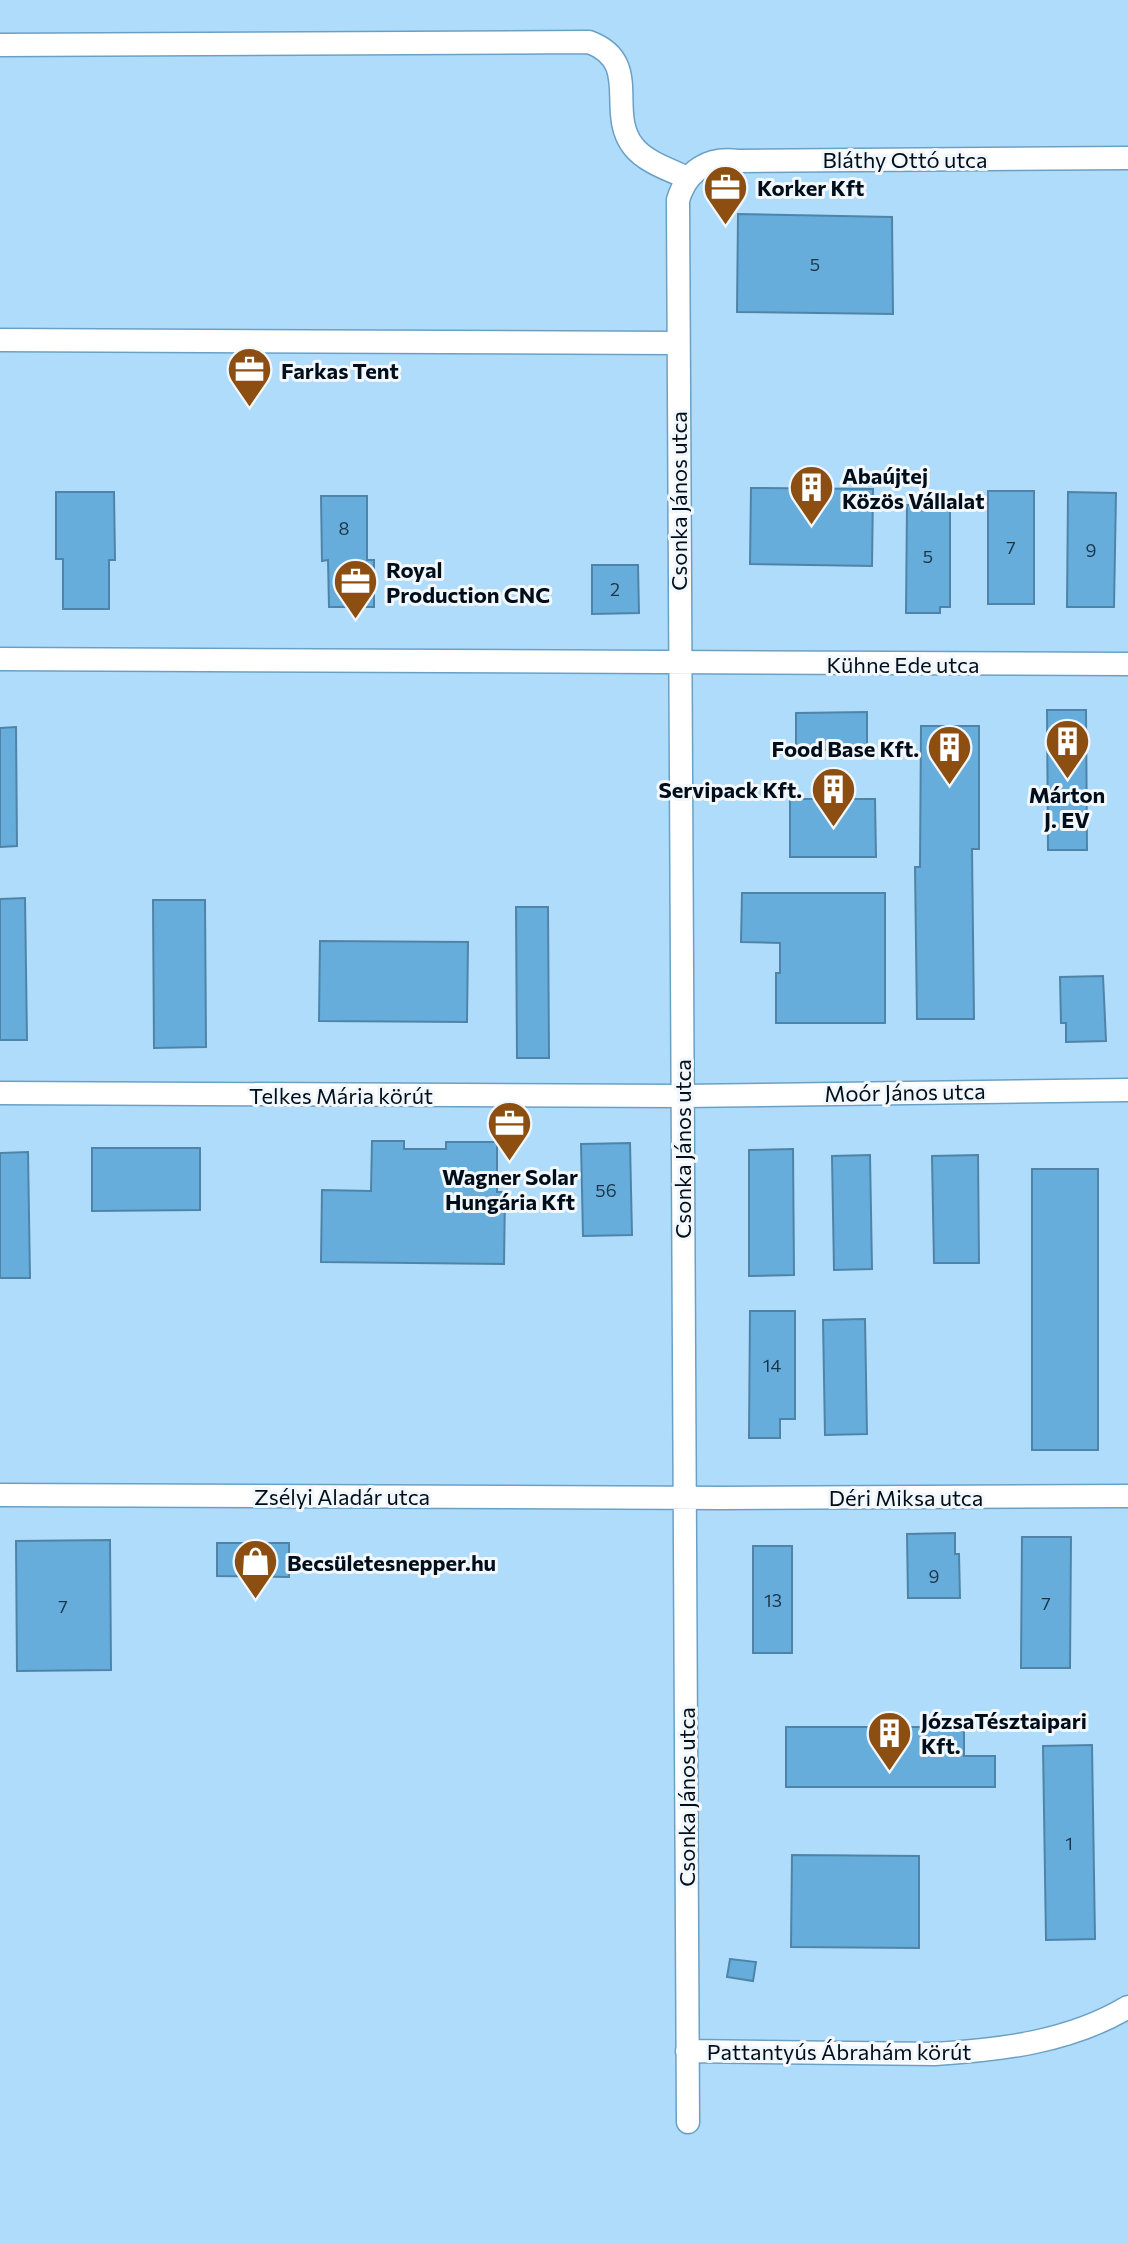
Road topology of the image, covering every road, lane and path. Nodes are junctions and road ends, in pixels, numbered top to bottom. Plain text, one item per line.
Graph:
1 (0, 45) edge
2 (1128, 158) edge
3 (688, 178) junction
4 (0, 340) edge
5 (677, 343) junction
6 (0, 659) edge
7 (679, 661) junction
8 (1128, 664) edge
9 (1128, 1090) edge
10 (0, 1093) edge
11 (682, 1096) junction
12 (0, 1495) edge
13 (1128, 1496) edge
14 (684, 1498) junction
15 (1128, 2007) edge
16 (687, 2051) junction
17 (688, 2122) dead end

1 - 3 street
2 - 3 street, Bláthy Ottó utca
3 - 5 street, Csonka János utca
4 - 5 street
5 - 7 street, Csonka János utca
6 - 7 street
7 - 8 street, Kühne Ede utca
7 - 11 street, Csonka János utca
9 - 11 street, Moór János utca
10 - 11 street, Telkes Mária körút
11 - 14 street, Csonka János utca
12 - 14 street, Zsélyi Aladár utca
13 - 14 street, Déri Miksa utca
14 - 16 street, Csonka János utca
15 - 16 street, Pattantyús Ábrahám körút
16 - 17 street, Csonka János utca

